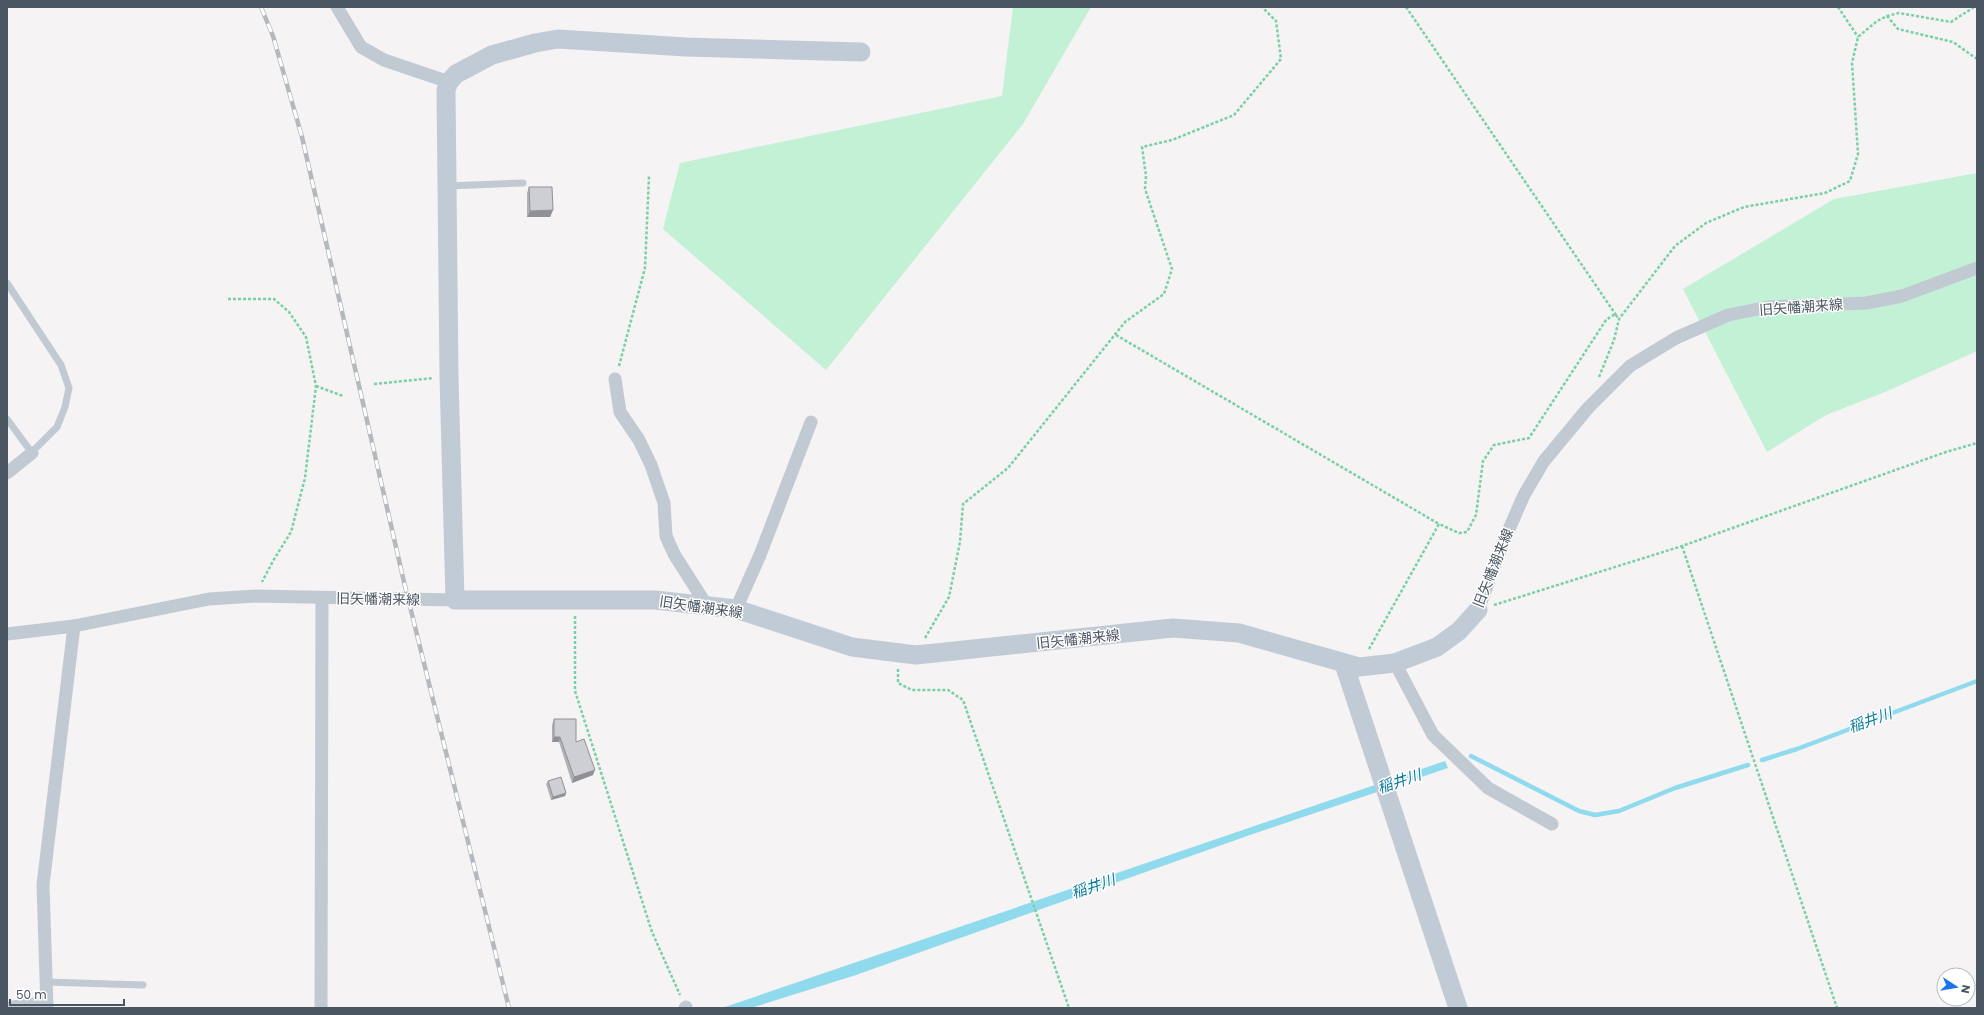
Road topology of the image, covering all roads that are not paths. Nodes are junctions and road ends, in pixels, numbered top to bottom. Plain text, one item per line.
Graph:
1 (338, 7) edge
2 (861, 52) dead end
3 (449, 82) junction
4 (523, 183) dead end
5 (446, 186) junction
6 (1977, 268) edge
7 (7, 283) edge
8 (615, 379) road end
9 (7, 419) edge
10 (811, 422) dead end
11 (32, 453) junction
12 (7, 465) edge
13 (7, 473) edge
14 (322, 598) junction
15 (455, 600) junction
16 (707, 606) junction
17 (736, 609) junction
18 (1478, 610) joint
19 (74, 626) junction
20 (7, 634) edge
21 (1394, 663) junction
22 (1352, 665) junction
23 (1552, 824) dead end
24 (46, 982) junction
25 (143, 985) dead end
26 (46, 1005) edge
27 (7, 1008) edge
28 (321, 1008) edge
29 (1458, 1008) edge

1 - 3 street
2 - 3 street
3 - 5 street
4 - 5 lane
5 - 15 street
6 - 18 street, 旧矢幡潮来線
7 - 11 lane
8 - 16 street
9 - 11 lane
10 - 17 street
11 - 12 lane
11 - 13 street
14 - 15 street, 旧矢幡潮来線
14 - 19 street, 旧矢幡潮来線
14 - 28 street
15 - 16 street, 旧矢幡潮来線
16 - 17 street, 旧矢幡潮来線
17 - 22 street, 旧矢幡潮来線
18 - 21 street, 旧矢幡潮来線
19 - 20 street, 旧矢幡潮来線
19 - 24 street
21 - 22 street, 旧矢幡潮来線
21 - 23 street
22 - 29 street
24 - 25 lane
24 - 26 street
26 - 27 street

